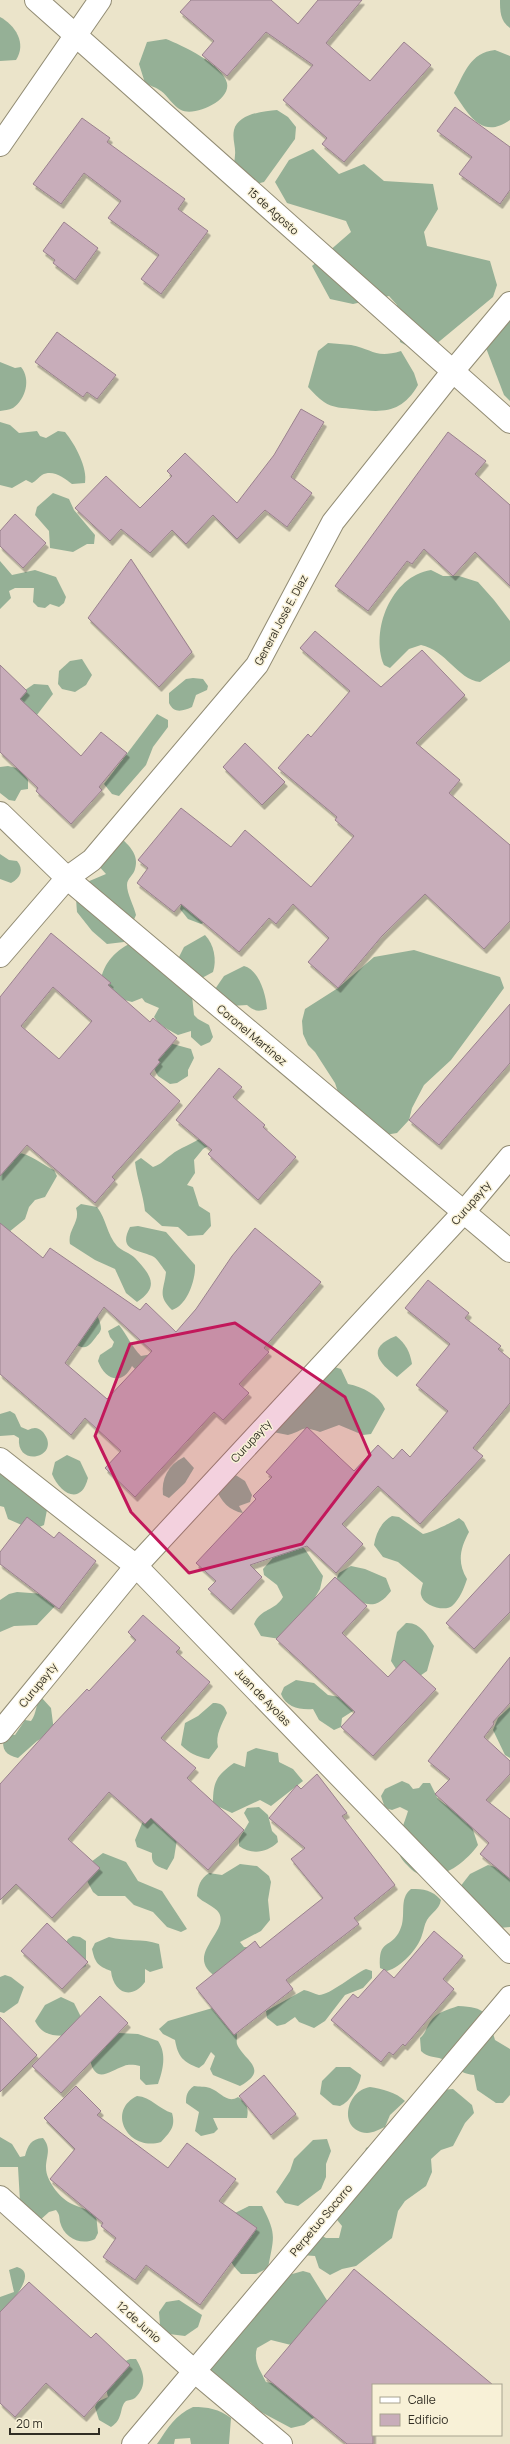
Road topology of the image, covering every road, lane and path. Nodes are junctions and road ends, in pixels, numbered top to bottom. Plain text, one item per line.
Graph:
1 (36, 0) edge
2 (100, 0) edge
3 (77, 37) junction
4 (0, 145) edge
5 (510, 303) edge
6 (453, 371) junction
7 (510, 422) edge
8 (0, 813) edge
9 (67, 878) junction
10 (0, 956) edge
11 (510, 1157) edge
12 (463, 1213) junction
13 (510, 1250) edge
14 (0, 1459) edge
15 (136, 1566) junction
16 (0, 1732) edge
17 (510, 1952) edge
18 (510, 1997) edge
19 (0, 2197) edge
20 (193, 2370) junction
21 (133, 2444) edge
22 (281, 2444) edge

1 - 3 street, 15 de Agosto
2 - 3 street
3 - 4 street
3 - 6 street, 15 de Agosto
5 - 6 street, General José E. Diaz
6 - 7 street, 15 de Agosto
6 - 9 street, General José E. Diaz
8 - 9 street, Coronel Martínez
9 - 10 street, General José E. Diaz
9 - 12 street, Coronel Martínez
11 - 12 street, Curupayty
12 - 13 street, Coronel Martínez
12 - 15 street, Curupayty
14 - 15 street, Juan de Ayolas
15 - 16 street, Curupayty
15 - 17 street, Juan de Ayolas
18 - 20 street, Perpetuo Socorro
19 - 20 street, 12 de Junio
20 - 21 street, Perpetuo Socorro
20 - 22 street, 12 de Junio

